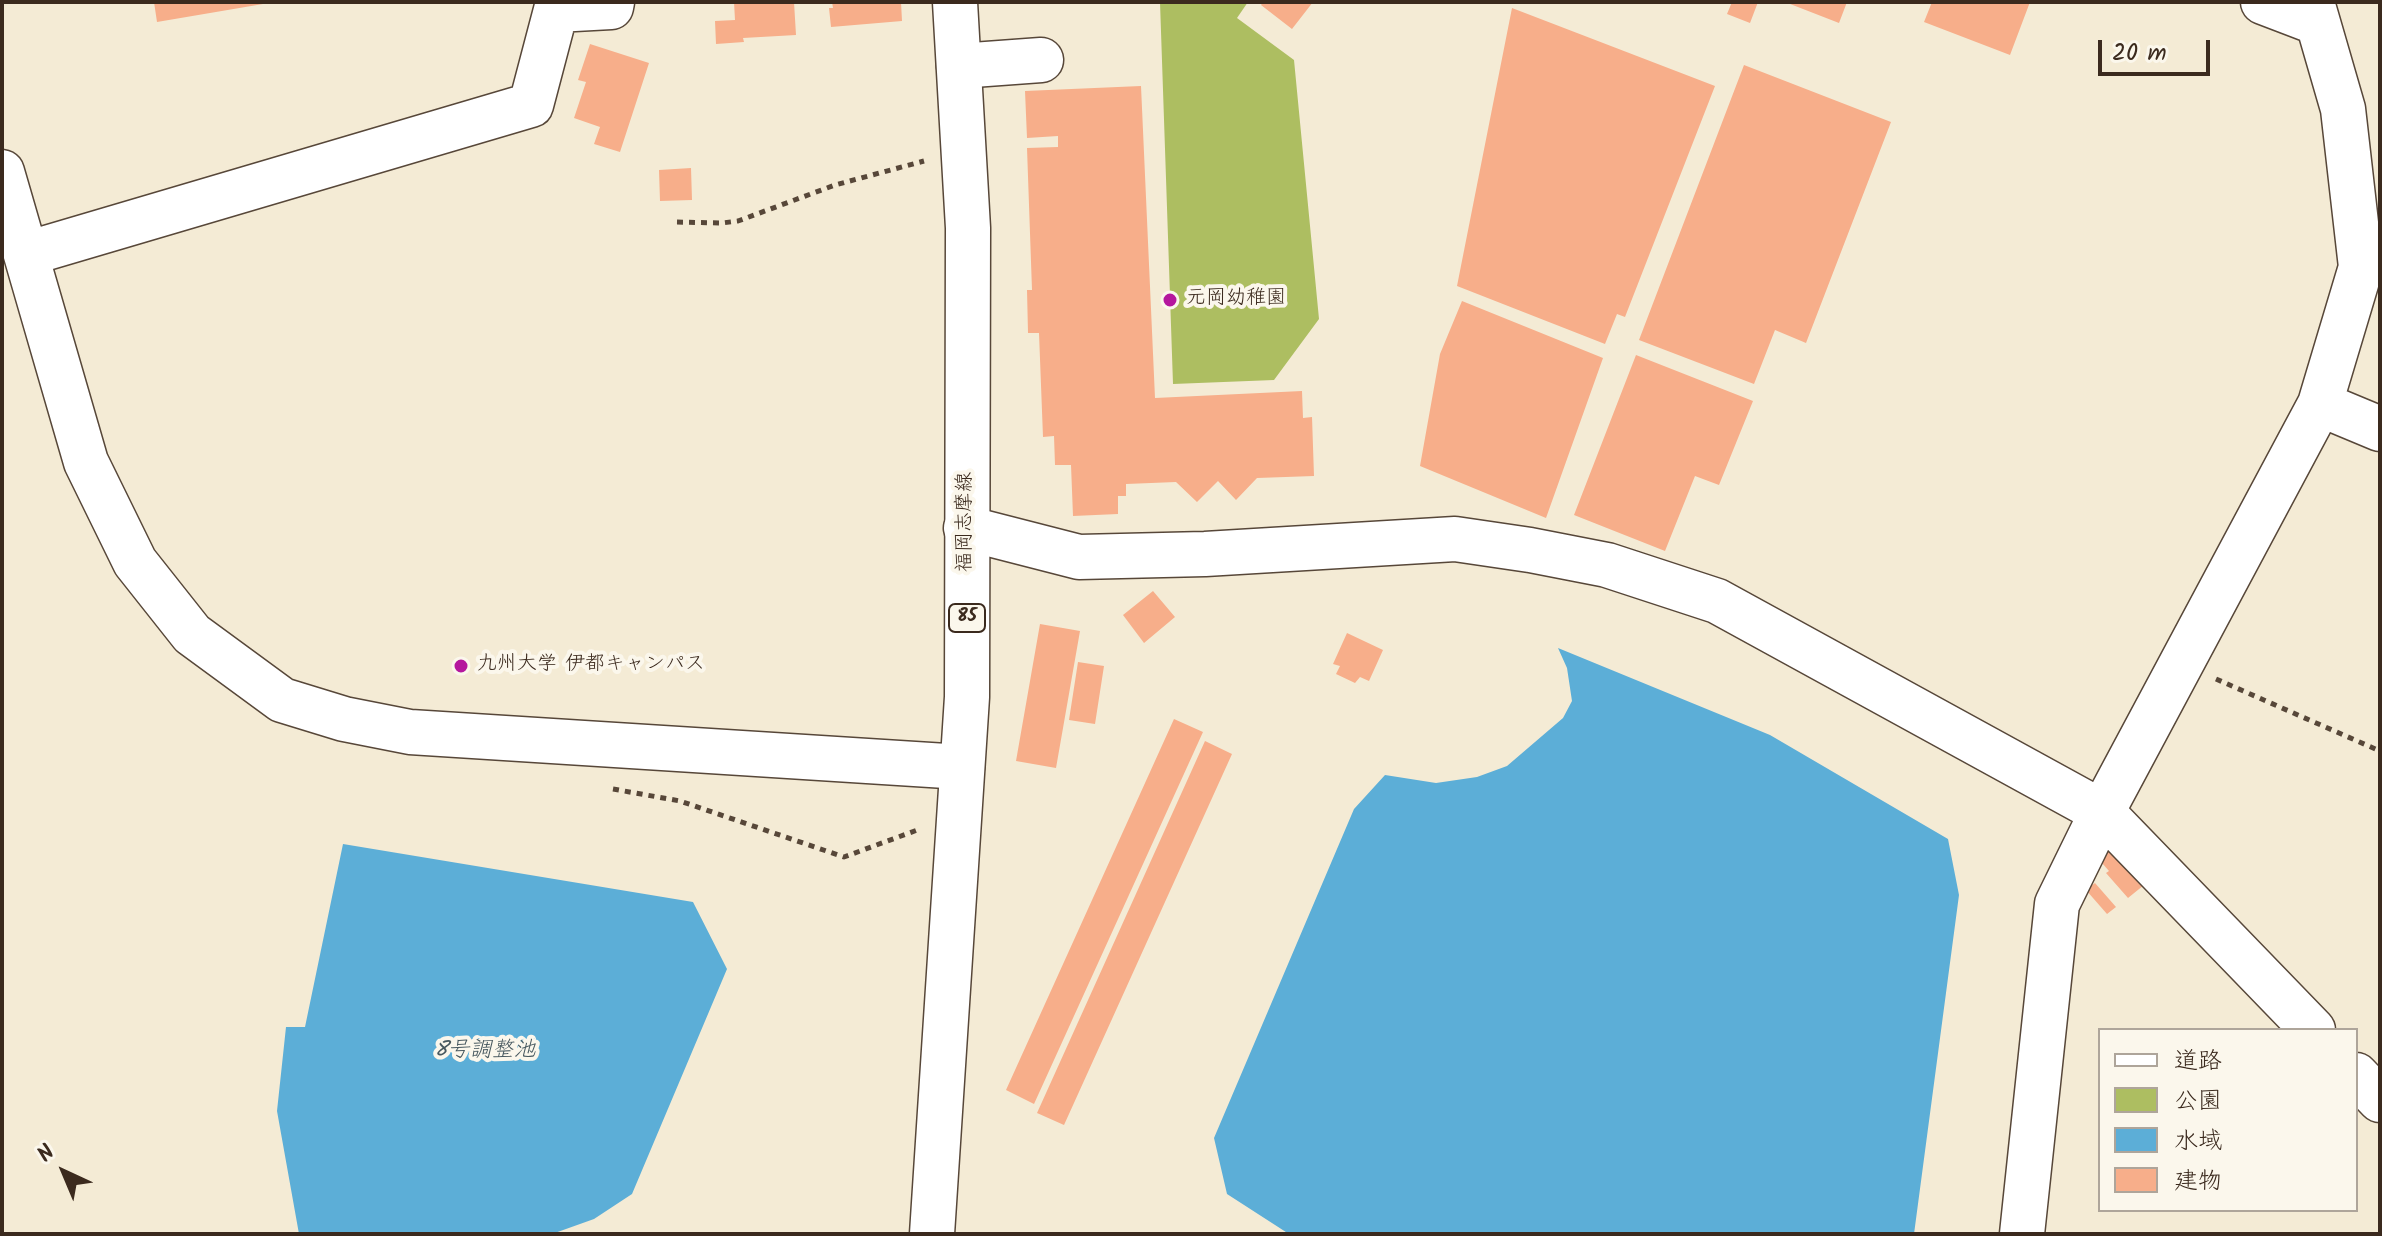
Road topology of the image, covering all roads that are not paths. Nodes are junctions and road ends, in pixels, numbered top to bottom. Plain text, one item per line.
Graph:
1 (612, 2) edge
2 (955, 2) edge
3 (2263, 2) edge
4 (2315, 12) edge
5 (1041, 60) dead end
6 (959, 66) junction
7 (2, 172) edge
8 (26, 254) junction
9 (2320, 404) junction
10 (2380, 429) edge
11 (966, 528) junction
12 (962, 767) junction
13 (2102, 812) junction
14 (2311, 1028) edge
15 (2358, 1077) edge
16 (2380, 1100) edge
17 (932, 1234) edge
18 (2022, 1234) edge

1 - 8 street
2 - 6 street, 福岡志摩線 / 85
3 - 4 street
4 - 9 street
5 - 6 street
6 - 11 street, 福岡志摩線 / 85
7 - 8 street
8 - 12 street
9 - 10 street
9 - 13 street
11 - 12 street, 福岡志摩線 / 85
11 - 13 street
12 - 17 street, 福岡志摩線 / 85
13 - 14 street
13 - 18 street
15 - 16 street

